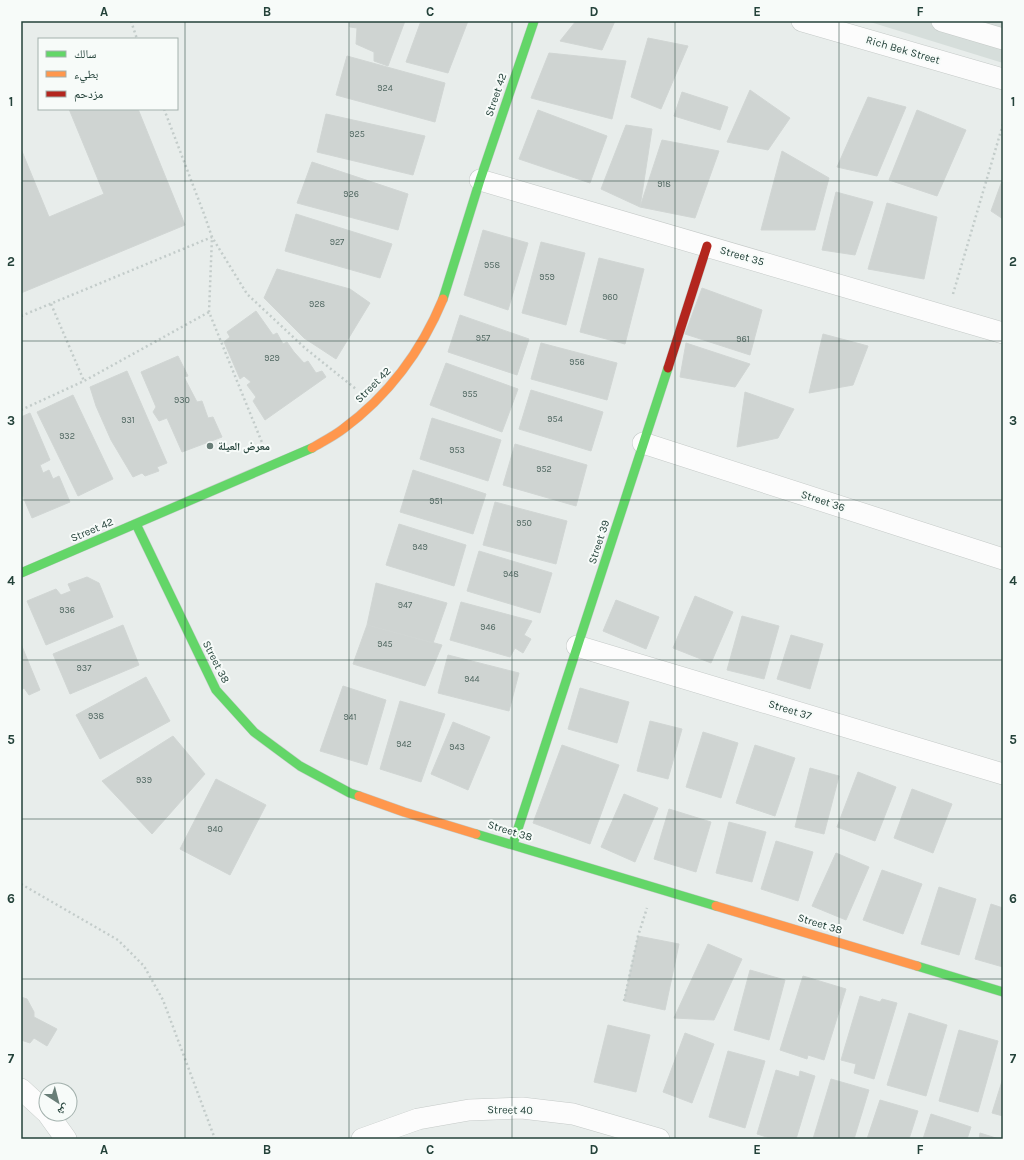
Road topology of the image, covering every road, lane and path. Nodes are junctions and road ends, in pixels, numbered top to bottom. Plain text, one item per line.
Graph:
1 (131, 21) edge
2 (534, 21) edge
3 (802, 21) edge
4 (942, 21) edge
5 (138, 38) edge
6 (1003, 39) edge
7 (1003, 79) edge
8 (164, 110) edge
9 (1003, 124) edge
10 (480, 180) junction
11 (212, 237) junction
12 (707, 246) junction
13 (50, 304) junction
14 (209, 312) junction
15 (21, 316) edge
16 (947, 316) junction
17 (1003, 333) edge
18 (84, 381) junction
19 (374, 403) junction
20 (21, 410) edge
21 (643, 443) junction
22 (271, 466) junction
23 (136, 524) junction
24 (1003, 559) edge
25 (21, 573) edge
26 (577, 646) junction
27 (1003, 774) edge
28 (513, 844) junction
29 (21, 884) edge
30 (654, 887) junction
31 (1003, 992) edge
32 (624, 1002) dead end
33 (21, 1089) edge
34 (38, 1105) edge
35 (54, 1122) edge
36 (66, 1139) edge
37 (215, 1139) edge
38 (362, 1139) edge
39 (659, 1139) edge

1 - 5 path
2 - 10 street, Street 42
3 - 7 street, Rich Bek Street
4 - 6 street
8 - 11 path
9 - 16 path
10 - 12 street, Street 35
10 - 19 street, Street 42
11 - 13 path
11 - 14 path
11 - 19 path
12 - 16 street, Street 35
12 - 21 street, Street 39
13 - 15 path
13 - 18 path
14 - 18 path
14 - 22 path
16 - 17 street, Street 35
18 - 20 path
19 - 22 street, Street 42
21 - 24 street, Street 36
21 - 26 street, Street 39
22 - 23 street, Street 42
23 - 25 street, Street 42
23 - 28 street, Street 38
26 - 27 street, Street 37
26 - 28 street, Street 39
28 - 30 street, Street 38
29 - 37 path
30 - 31 street, Street 38
30 - 32 path
33 - 34 street
35 - 36 street
38 - 39 street, Street 40

